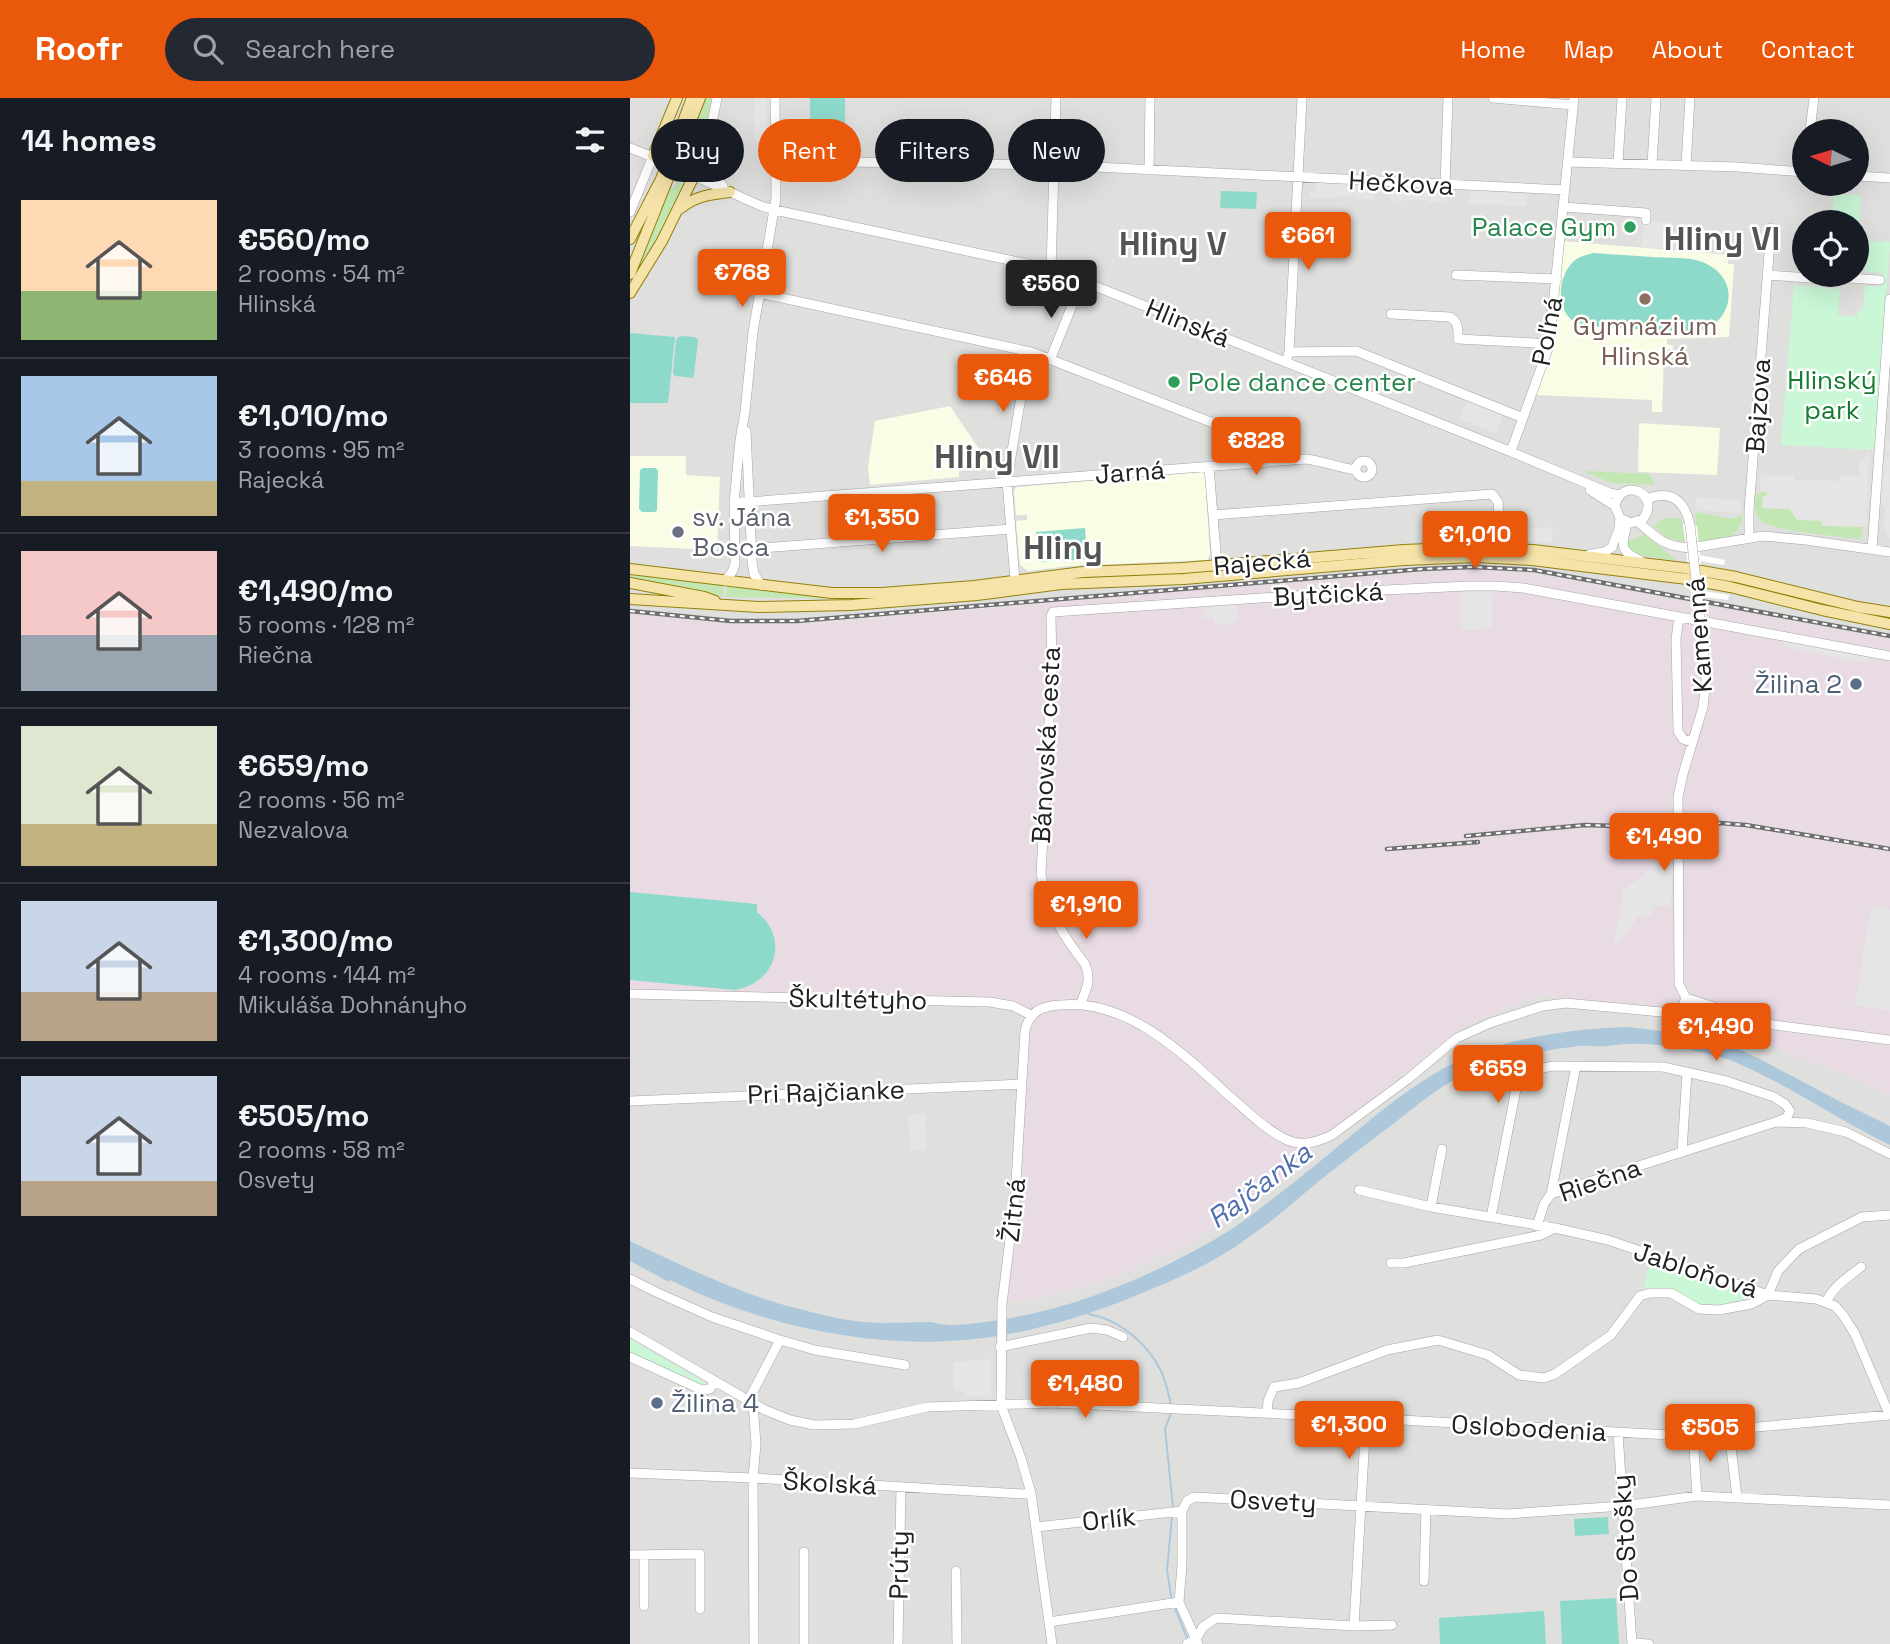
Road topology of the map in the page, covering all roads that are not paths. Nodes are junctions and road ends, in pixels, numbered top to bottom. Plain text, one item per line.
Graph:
1 (677, 98) edge
2 (692, 98) edge
3 (700, 98) edge
4 (717, 98) edge
5 (775, 98) edge
6 (1056, 98) edge
7 (1150, 98) edge
8 (1302, 98) edge
9 (1448, 98) edge
10 (1493, 98) edge
11 (1622, 98) edge
12 (1656, 98) edge
13 (1690, 98) edge
14 (1814, 98) edge
15 (1573, 101) edge
16 (670, 119) edge
17 (775, 119) edge
18 (1056, 119) edge
19 (1811, 119) edge
20 (630, 148) edge
21 (651, 156) edge
22 (861, 162) edge
23 (1568, 162) junction
24 (1618, 163) junction
25 (1008, 164) edge
26 (1652, 164) junction
27 (1686, 165) junction
28 (651, 168) edge
29 (1105, 168) edge
30 (1149, 170) junction
31 (1792, 170) edge
32 (1869, 177) edge
33 (1298, 178) junction
34 (1890, 178) edge
35 (691, 182) edge
36 (708, 182) edge
37 (776, 182) edge
38 (1054, 182) edge
39 (1445, 185) junction
40 (1565, 191) junction
41 (730, 192) junction
42 (1564, 206) junction
43 (679, 209) junction
44 (775, 210) junction
45 (630, 212) edge
46 (1646, 220) dead end
47 (1771, 228) dead end
48 (630, 239) edge
49 (1051, 270) junction
50 (630, 274) edge
51 (1456, 275) dead end
52 (1768, 275) junction
53 (1792, 277) edge
54 (1557, 279) junction
55 (1869, 279) edge
56 (1880, 280) dead end
57 (1082, 281) junction
58 (630, 293) edge
59 (759, 293) junction
60 (1890, 299) edge
61 (1391, 314) dead end
62 (1549, 346) junction
63 (1031, 352) junction
64 (1289, 352) junction
65 (1050, 359) junction
66 (1286, 362) junction
67 (745, 412) junction
68 (1523, 418) junction
69 (1268, 444) junction
70 (1511, 451) junction
71 (1300, 459) junction
72 (1261, 462) junction
73 (1209, 467) junction
74 (1356, 470) dead end
75 (1566, 474) junction
76 (1007, 481) junction
77 (1619, 495) junction
78 (1647, 499) junction
79 (748, 502) junction
80 (734, 503) junction
81 (1615, 506) junction
82 (1213, 514) junction
83 (1620, 518) junction
84 (1638, 520) junction
85 (1011, 529) junction
86 (1749, 538) junction
87 (1501, 548) junction
88 (751, 549) junction
89 (735, 550) junction
90 (1872, 550) junction
91 (1890, 552) edge
92 (1580, 556) junction
93 (1646, 563) junction
94 (1217, 565) junction
95 (630, 569) edge
96 (1015, 580) junction
97 (725, 581) junction
98 (630, 583) edge
99 (761, 585) junction
100 (630, 599) edge
101 (724, 605) junction
102 (1053, 611) joint
103 (1890, 612) edge
104 (1679, 617) junction
105 (1890, 624) edge
106 (1890, 656) edge
107 (1692, 743) junction
108 (630, 994) edge
109 (1686, 998) junction
110 (1080, 1005) junction
111 (1031, 1015) junction
112 (1890, 1040) edge
113 (1576, 1066) junction
114 (1687, 1072) junction
115 (1022, 1084) junction
116 (630, 1101) edge
117 (1776, 1122) junction
118 (1442, 1149) dead end
119 (1682, 1152) junction
120 (1890, 1154) edge
121 (1359, 1190) dead end
122 (1551, 1195) junction
123 (1431, 1207) junction
124 (1890, 1215) edge
125 (1491, 1217) junction
126 (1536, 1226) junction
127 (1555, 1228) junction
128 (1391, 1263) dead end
129 (1861, 1267) dead end
130 (630, 1279) edge
131 (1768, 1295) junction
132 (1826, 1302) junction
133 (630, 1332) edge
134 (1124, 1337) dead end
135 (780, 1340) junction
136 (1000, 1344) junction
137 (630, 1357) edge
138 (905, 1365) dead end
139 (715, 1382) junction
140 (750, 1403) junction
141 (1001, 1405) junction
142 (1267, 1414) junction
143 (1889, 1415) edge
144 (1366, 1418) junction
145 (1729, 1431) junction
146 (1618, 1433) junction
147 (1693, 1434) junction
148 (630, 1473) edge
149 (753, 1478) junction
150 (901, 1487) junction
151 (1031, 1493) junction
152 (1697, 1496) junction
153 (1737, 1497) junction
154 (1361, 1505) junction
155 (1890, 1505) edge
156 (1623, 1506) junction
157 (1426, 1509) junction
158 (1176, 1512) junction
159 (1037, 1527) junction
160 (804, 1552) dead end
161 (630, 1555) edge
162 (644, 1555) junction
163 (956, 1571) dead end
164 (1424, 1581) dead end
165 (1175, 1603) junction
166 (644, 1606) dead end
167 (700, 1609) dead end
168 (1049, 1622) junction
169 (1392, 1625) dead end
170 (1354, 1626) junction
171 (1193, 1642) edge
172 (754, 1644) edge
173 (804, 1644) edge
174 (898, 1644) edge
175 (957, 1644) edge
176 (1052, 1644) edge
177 (1632, 1644) edge
178 (1649, 1644) edge

1 - 16 main road
2 - 48 main road
3 - 50 main road
4 - 41 street
5 - 17 street
6 - 18 street
7 - 30 street
8 - 33 street
9 - 39 street
10 - 15 street
11 - 24 street
12 - 26 street
13 - 27 street
14 - 19 street
15 - 23 street, Poľná
20 - 21 street, Hlinská
22 - 25 street, Hečkova
23 - 24 street
23 - 40 street, Poľná
24 - 26 street
26 - 27 street
27 - 31 street
28 - 45 street
29 - 30 street, Hečkova
30 - 33 street, Hečkova
32 - 34 street
33 - 39 street, Hečkova
33 - 64 street
35 - 43 main road
36 - 41 street, Hlinská
37 - 44 street
38 - 49 street
39 - 40 street, Hečkova
40 - 42 street, Poľná
41 - 43 main road
41 - 44 street, Hlinská
42 - 46 street
42 - 54 street, Poľná
43 - 58 main road
44 - 49 street, Hlinská
44 - 59 street
47 - 52 street, Bajzova
49 - 57 street, Hlinská
51 - 54 street
52 - 53 street
52 - 86 street, Bajzova
54 - 62 street, Poľná
55 - 56 street
57 - 65 street
57 - 66 street, Hlinská
59 - 63 street
59 - 67 street
60 - 90 street
61 - 62 street
62 - 68 street, Poľná
63 - 65 street
63 - 76 street
64 - 66 street
64 - 68 street
65 - 69 street
66 - 70 street, Hlinská
67 - 79 street
67 - 80 street
68 - 70 street, Poľná
69 - 71 street
69 - 72 street
70 - 75 street, Hlinská
71 - 72 street, Jarná
71 - 74 street, Jarná
72 - 73 street, Jarná
73 - 76 street, Jarná
73 - 82 street
75 - 77 street, Hlinská
75 - 81 street, Hlinská
76 - 79 street, Jarná
76 - 85 street
77 - 78 street
77 - 81 street
78 - 84 street
78 - 107 street, Kamenná, bridge
79 - 80 street, Jarná
79 - 88 street
80 - 89 street
81 - 83 street
82 - 87 street
82 - 94 street
83 - 84 street
83 - 92 street
84 - 86 street
84 - 93 street
85 - 88 street
85 - 96 street
86 - 90 street
87 - 92 main road, Rajecká
87 - 94 main road, Rajecká
88 - 89 street
88 - 99 street
89 - 97 street
90 - 91 street
92 - 93 main road, Rajecká
93 - 103 main road, Rajecká
94 - 96 main road, Rajecká
95 - 97 main road, Rajecká
96 - 99 main road, Rajecká
97 - 99 main road, Rajecká
98 - 101 main road
100 - 101 main road
101 - 105 main road, Rajecká
102 - 104 street, Bytčická
102 - 110 street, Bánovská cesta
104 - 106 street, Bytčická
104 - 107 street, Kamenná
107 - 109 street, Kamenná
108 - 111 street, Škultétyho
109 - 110 street
109 - 112 street
110 - 111 street
111 - 115 street, Žitná
113 - 114 street
113 - 122 street
113 - 125 street
114 - 117 street
114 - 119 street
115 - 116 street, Pri Rajčianke
115 - 136 street, Žitná
117 - 119 street, Riečna
117 - 120 street, Riečna
118 - 123 street
119 - 122 street, Riečna
121 - 123 street, Jabloňová
122 - 126 street, Riečna
123 - 125 street, Jabloňová
124 - 131 street, Jabloňová
125 - 126 street, Jabloňová
126 - 127 street, Jabloňová
127 - 128 street
127 - 131 street, Jabloňová
129 - 132 street
130 - 135 street
131 - 132 street
131 - 142 street
132 - 143 street
133 - 139 street, Oslobodenia
134 - 136 street
135 - 138 street
135 - 140 street
136 - 141 street, Žitná
137 - 139 street
139 - 140 street, Oslobodenia
140 - 141 street, Oslobodenia
140 - 149 street
141 - 142 street, Oslobodenia
141 - 151 street, Žitná
142 - 144 street, Oslobodenia
143 - 145 street, Oslobodenia
144 - 146 street, Oslobodenia
144 - 154 street
145 - 147 street, Oslobodenia
145 - 153 street
146 - 147 street, Oslobodenia
146 - 156 street, Do Stošky
147 - 152 street
148 - 149 street, Školská
149 - 150 street, Školská
149 - 172 street
150 - 151 street, Školská
150 - 174 street, Prúty
151 - 159 street, Žitná
152 - 153 street, Osvety
152 - 156 street, Osvety
153 - 155 street, Osvety
154 - 157 street, Osvety
154 - 158 street, Osvety
154 - 170 street
156 - 157 street, Osvety
156 - 177 street, Do Stošky
157 - 164 street
158 - 159 street, Orlík
158 - 165 street
159 - 168 street, Žitná
160 - 173 street
161 - 162 street
162 - 166 street
162 - 167 street
163 - 175 street
165 - 168 street
165 - 171 street
168 - 176 street, Žitná
169 - 170 street
170 - 171 street
177 - 178 street

